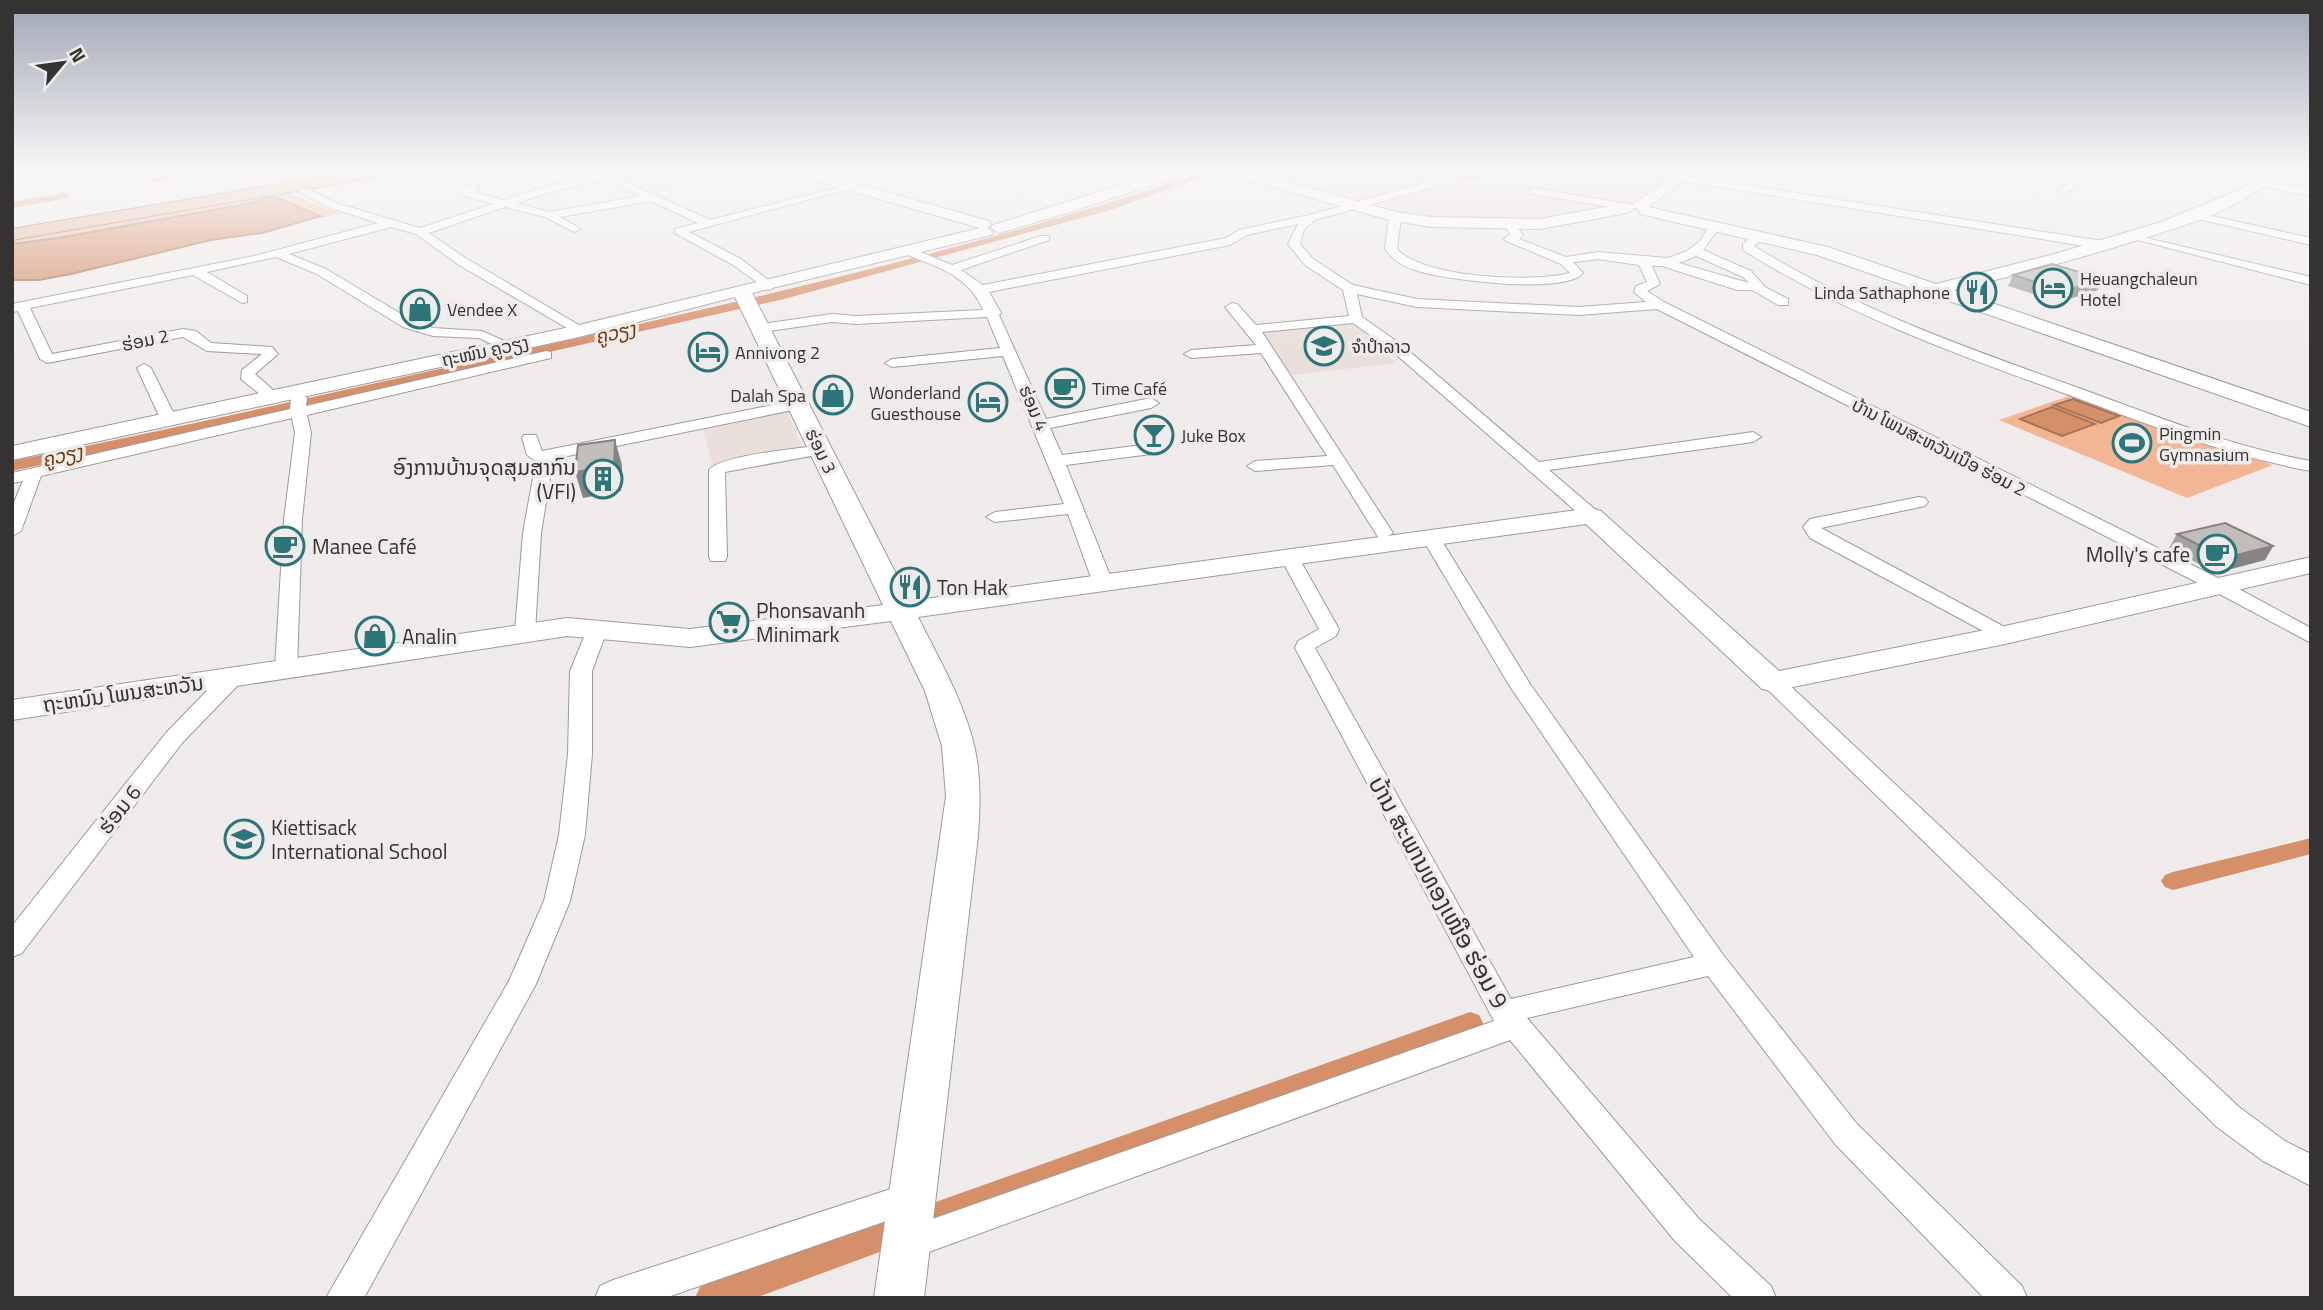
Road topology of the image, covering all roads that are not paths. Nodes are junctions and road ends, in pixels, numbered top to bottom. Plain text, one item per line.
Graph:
1 (352, 233) edge
2 (421, 233) edge
3 (683, 233) edge
4 (962, 233) edge
5 (1241, 233) edge
6 (1297, 233) edge
7 (1393, 233) edge
8 (1516, 233) edge
9 (1710, 233) edge
10 (1745, 233) edge
11 (2039, 233) edge
12 (2142, 233) edge
13 (2273, 233) edge
14 (1759, 236) junction
15 (2134, 236) junction
16 (1045, 238) dead end
17 (2311, 242) edge
18 (2104, 245) junction
19 (909, 251) junction
20 (1695, 251) junction
21 (277, 253) junction
22 (1564, 261) junction
23 (1644, 262) junction
24 (1665, 262) junction
25 (951, 269) junction
26 (197, 272) junction
27 (2311, 281) edge
28 (768, 286) junction
29 (1756, 287) junction
30 (1349, 288) junction
31 (981, 289) junction
32 (1933, 290) junction
33 (242, 299) dead end
34 (1783, 302) dead end
35 (1659, 305) junction
36 (750, 306) junction
37 (17, 307) edge
38 (1232, 307) dead end
39 (994, 313) junction
40 (1356, 320) junction
41 (1253, 329) junction
42 (579, 331) junction
43 (504, 346) junction
44 (1266, 348) junction
45 (1009, 351) junction
46 (1191, 354) dead end
47 (546, 355) dead end
48 (892, 363) dead end
49 (144, 368) dead end
50 (270, 398) junction
51 (299, 401) junction
52 (1151, 403) dead end
53 (798, 405) junction
54 (169, 420) junction
55 (2311, 420) edge
56 (1041, 425) junction
57 (1753, 437) dead end
58 (530, 438) dead end
59 (1151, 449) dead end
60 (821, 450) junction
61 (12, 453) edge
62 (545, 458) junction
63 (1338, 460) junction
64 (1056, 461) junction
65 (1255, 466) dead end
66 (2311, 466) edge
67 (1538, 467) junction
68 (34, 473) junction
69 (12, 478) edge
70 (1919, 502) dead end
71 (1076, 508) junction
72 (1592, 516) junction
73 (995, 517) dead end
74 (12, 531) edge
75 (1384, 533) dead end
76 (1431, 538) junction
77 (1289, 557) junction
78 (718, 558) dead end
79 (2311, 565) edge
80 (1103, 583) junction
81 (2219, 586) junction
82 (900, 611) junction
83 (597, 629) junction
84 (525, 632) junction
85 (2005, 635) junction
86 (2311, 637) edge
87 (286, 668) junction
88 (233, 677) junction
89 (1773, 682) junction
90 (12, 710) edge
91 (12, 946) edge
92 (1714, 964) junction
93 (1510, 1018) junction
94 (2311, 1171) edge
95 (914, 1196) junction
96 (907, 1244) junction
97 (344, 1298) edge
98 (614, 1298) edge
99 (899, 1298) edge
100 (1758, 1298) edge
101 (2009, 1298) edge

1 - 21 street
2 - 42 street
3 - 28 street
4 - 19 street, ຖະໜົນ ຄູວຽງ
5 - 31 street
6 - 30 street
7 - 22 street
8 - 22 street
9 - 20 street
10 - 14 street
11 - 18 street
12 - 15 street
13 - 17 street
14 - 32 street
14 - 66 street
15 - 18 street
15 - 27 street
16 - 25 street
18 - 32 street
19 - 25 street, ຮ່ອມ 4
19 - 28 street, ຖະໜົນ ຄູວຽງ
20 - 24 street
20 - 29 street
21 - 26 street
21 - 43 street
22 - 23 street
23 - 24 street
23 - 35 street
24 - 29 street
25 - 31 street, ຮ່ອມ 4
26 - 33 street
26 - 37 street
28 - 36 street, ຖະໜົນ ຄູວຽງ
29 - 34 street
30 - 35 street
30 - 40 street
31 - 39 street, ຮ່ອມ 4
32 - 55 street
35 - 81 street, ບ້ານ ໂພນສະຫວັນເນືອ ຮ່ອມ 2
36 - 39 street
36 - 42 street, ຖະໜົນ ຄູວຽງ
36 - 53 street, ຮ່ອມ 3
37 - 50 street, ຮ່ອມ 2
38 - 41 street
39 - 45 street, ຮ່ອມ 4
40 - 41 street
40 - 67 street
41 - 44 street
42 - 43 street, ຖະໜົນ ຄູວຽງ
43 - 51 street, ຖະໜົນ ຄູວຽງ
44 - 46 street
44 - 63 street
45 - 48 street
45 - 56 street, ຮ່ອມ 4
47 - 51 street
49 - 54 street
50 - 51 street, ຖະໜົນ ຄູວຽງ
50 - 54 street, ຖະໜົນ ຄູວຽງ
51 - 68 street
51 - 87 street
52 - 56 street
53 - 60 street, ຮ່ອມ 3
53 - 62 street
54 - 61 street, ຖະໜົນ ຄູວຽງ
56 - 64 street, ຮ່ອມ 4
57 - 67 street
58 - 62 street
59 - 64 street
60 - 78 street
60 - 82 street, ຮ່ອມ 3
62 - 84 street
63 - 65 street
63 - 75 street
64 - 71 street, ຮ່ອມ 4
67 - 72 street
68 - 69 street
68 - 74 street
70 - 85 street
71 - 73 street
71 - 80 street, ຮ່ອມ 4
72 - 76 street, ຖະຫນົນ ໂພນສະຫວັນ
72 - 89 street
76 - 77 street, ຖະຫນົນ ໂພນສະຫວັນ
76 - 92 street
77 - 80 street, ຖະຫນົນ ໂພນສະຫວັນ
77 - 93 street, ບ້ານ ສະພານທອງເໜືອ ຮ່ອມ 9
79 - 81 street
80 - 82 street, ຖະຫນົນ ໂພນສະຫວັນ
81 - 85 street
81 - 86 street, ບ້ານ ໂພນສະຫວັນເນືອ ຮ່ອມ 2
82 - 83 street, ຖະຫນົນ ໂພນສະຫວັນ
82 - 95 street, ຮ່ອມ 3
83 - 84 street, ຖະຫນົນ ໂພນສະຫວັນ
83 - 97 street
84 - 87 street, ຖະຫນົນ ໂພນສະຫວັນ
85 - 89 street
87 - 88 street, ຖະຫນົນ ໂພນສະຫວັນ
88 - 90 street, ຖະຫນົນ ໂພນສະຫວັນ
88 - 91 street, ຮ່ອມ 6
89 - 94 street
92 - 93 street
92 - 101 street
93 - 96 street
93 - 100 street, ບ້ານ ສະພານທອງເໜືອ ຮ່ອມ 9
95 - 96 street, ຮ່ອມ 3
95 - 98 street
96 - 99 street, ຮ່ອມ 3

